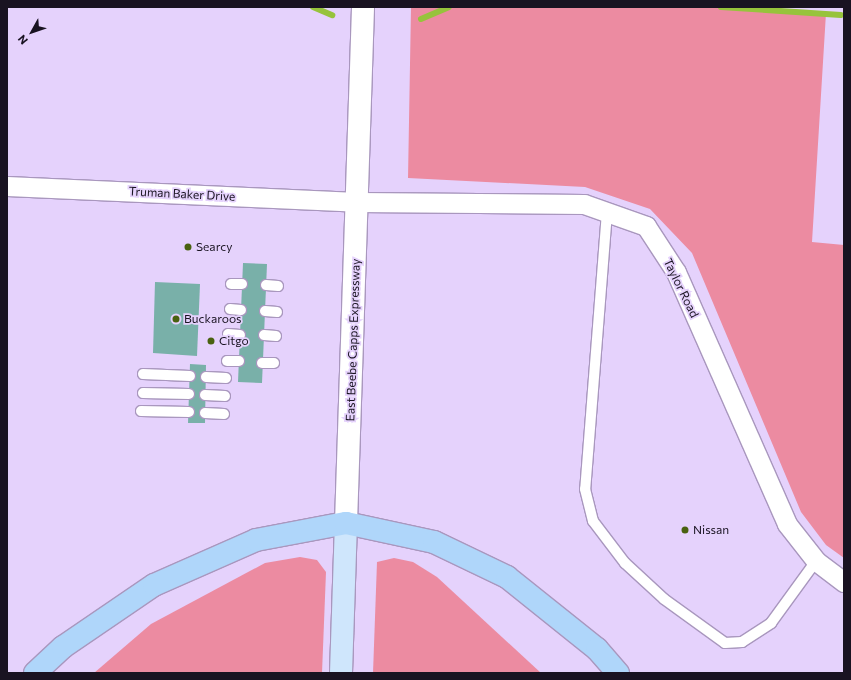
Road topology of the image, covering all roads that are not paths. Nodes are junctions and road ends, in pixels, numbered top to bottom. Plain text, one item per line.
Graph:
1 (363, 7) edge
2 (7, 186) edge
3 (358, 202) junction
4 (607, 212) junction
5 (231, 284) dead end
6 (242, 284) dead end
7 (266, 285) dead end
8 (278, 286) dead end
9 (230, 309) dead end
10 (241, 310) dead end
11 (265, 311) dead end
12 (277, 312) dead end
13 (228, 334) dead end
14 (240, 335) dead end
15 (264, 335) dead end
16 (276, 336) dead end
17 (227, 361) dead end
18 (239, 361) dead end
19 (262, 363) dead end
20 (274, 363) dead end
21 (143, 374) dead end
22 (190, 376) dead end
23 (206, 377) dead end
24 (226, 378) dead end
25 (143, 393) dead end
26 (189, 394) dead end
27 (205, 396) dead end
28 (225, 396) dead end
29 (142, 411) dead end
30 (189, 412) dead end
31 (205, 413) dead end
32 (224, 414) dead end
33 (346, 523) junction
34 (816, 561) junction
35 (844, 582) edge
36 (35, 673) edge
37 (341, 673) edge
38 (618, 673) edge

1 - 3 main road, East Beebe Capps Expressway
2 - 3 street, Truman Baker Drive
3 - 4 street, Taylor Road
3 - 33 main road, East Beebe Capps Expressway
4 - 34 street, Taylor Road
4 - 34 lane
5 - 6 lane
7 - 8 lane
9 - 10 lane
11 - 12 lane
13 - 14 lane
15 - 16 lane
17 - 18 lane
19 - 20 lane
21 - 22 lane
23 - 24 lane
25 - 26 lane
27 - 28 lane
29 - 30 lane
31 - 32 lane
33 - 36 highway
33 - 37 main road, East Beebe Capps Expressway
33 - 38 highway
34 - 35 street, Taylor Road

